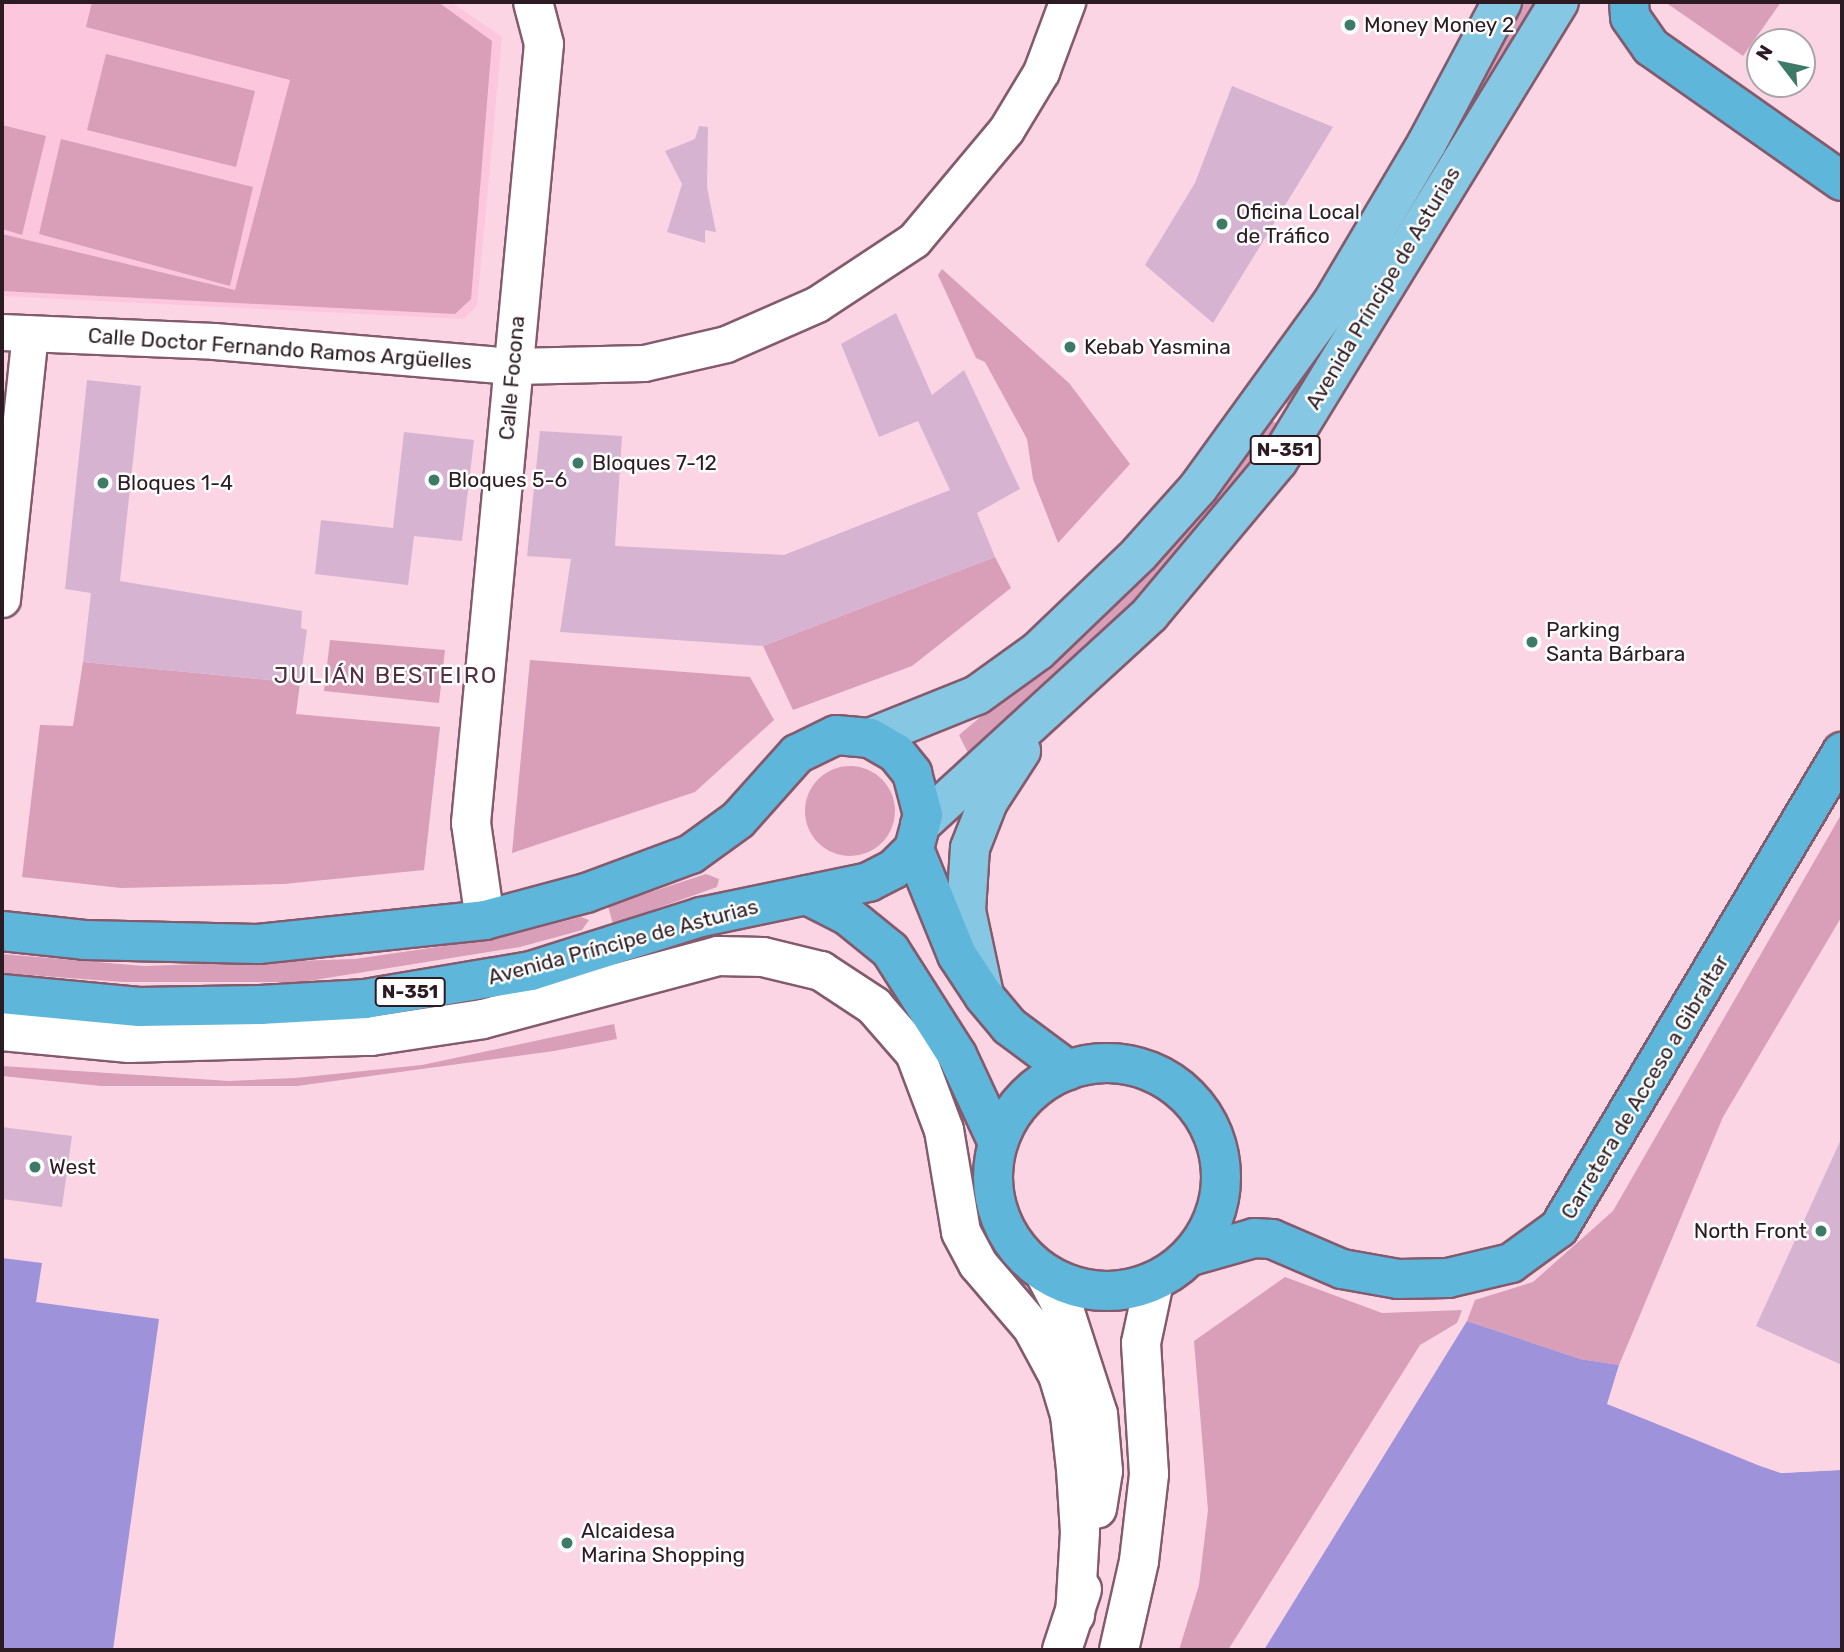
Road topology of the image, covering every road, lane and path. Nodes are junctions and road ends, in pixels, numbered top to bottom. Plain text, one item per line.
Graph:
1 (533, 2) edge
2 (566, 2) edge
3 (1066, 2) edge
4 (1502, 2) edge
5 (1559, 2) edge
6 (1629, 2) edge
7 (544, 44) junction
8 (1842, 181) edge
9 (16, 333) edge
10 (513, 366) junction
11 (2, 599) edge
12 (1062, 696) junction
13 (870, 738) junction
14 (1842, 752) edge
15 (917, 837) junction
16 (807, 895) junction
17 (485, 920) junction
18 (2, 931) edge
19 (2, 994) edge
20 (984, 996) junction
21 (2, 1031) edge
22 (1068, 1070) junction
23 (998, 1143) junction
24 (1191, 1256) junction
25 (1045, 1274) junction
26 (1154, 1282) junction
27 (1075, 1615) junction
28 (1062, 1650) edge
29 (1119, 1650) edge

1 - 7 street, Calle Focona
2 - 7 street, Calle Focona
3 - 10 street, Calle Doctor Fernando Ramos Argüelles
4 - 13 main road, Avenida Príncipe de Asturias / N-351
5 - 12 main road, Avenida Príncipe de Asturias / N-351
6 - 8 highway
7 - 10 street, Calle Focona
9 - 10 street, Calle Doctor Fernando Ramos Argüelles
9 - 11 street
10 - 17 street, Calle Focona
12 - 15 main road, Avenida Príncipe de Asturias / N-351
12 - 20 main road
13 - 15 highway, Avenida Príncipe de Asturias / N-351
13 - 17 highway, Avenida Príncipe de Asturias / N-351
14 - 24 highway, Carretera de Acceso a Gibraltar
15 - 16 highway, Avenida Príncipe de Asturias / N-351
15 - 20 highway
16 - 19 highway, Avenida Príncipe de Asturias / N-351
16 - 23 highway
17 - 18 highway, Avenida Príncipe de Asturias / N-351
20 - 22 highway
21 - 27 street
22 - 23 highway
22 - 24 highway
23 - 25 highway
24 - 26 highway
25 - 26 highway
25 - 27 street
26 - 29 street
27 - 28 street

